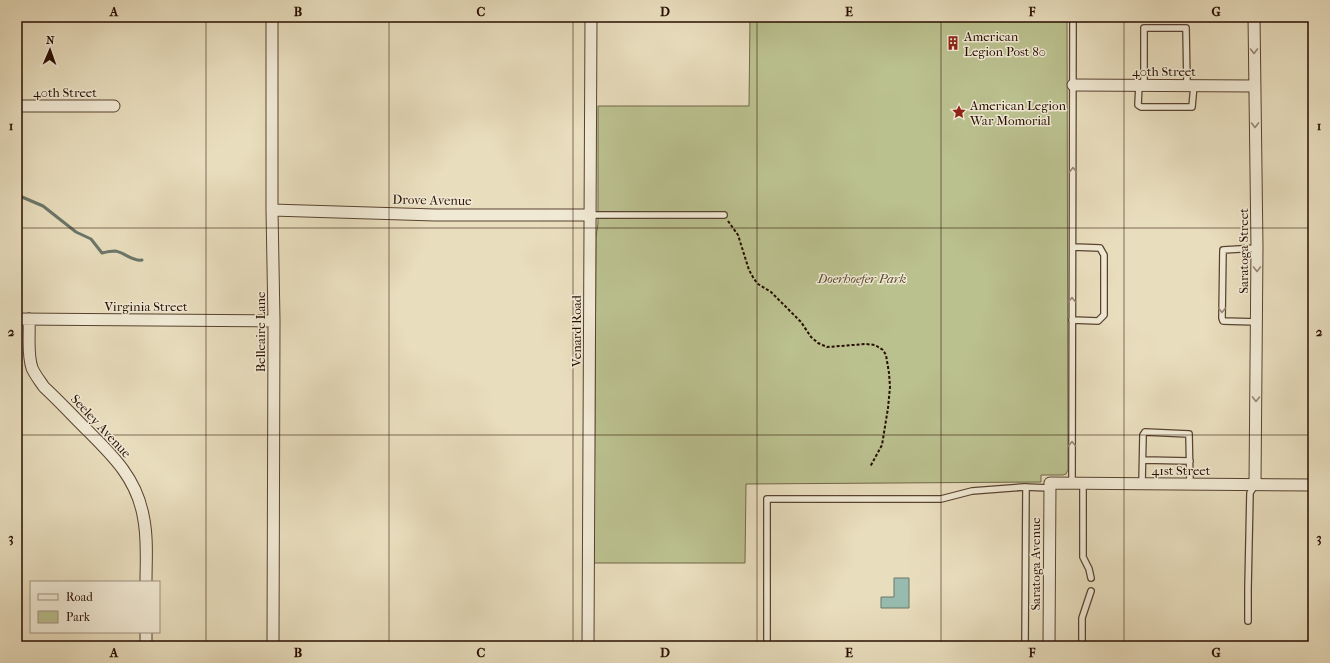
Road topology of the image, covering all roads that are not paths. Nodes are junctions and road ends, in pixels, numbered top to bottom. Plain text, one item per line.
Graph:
1 (272, 17) edge
2 (591, 17) edge
3 (1073, 17) edge
4 (1254, 17) edge
5 (1073, 85) junction
6 (1142, 85) junction
7 (1190, 85) junction
8 (1254, 86) junction
9 (17, 106) edge
10 (114, 106) dead end
11 (272, 210) junction
12 (591, 215) junction
13 (724, 215) road end
14 (1072, 246) junction
15 (1257, 248) junction
16 (17, 319) edge
17 (29, 319) junction
18 (1072, 320) junction
19 (274, 321) junction
20 (1257, 322) junction
21 (1143, 460) junction
22 (1190, 461) junction
23 (1072, 483) junction
24 (1083, 483) junction
25 (1142, 484) junction
26 (1190, 484) junction
27 (1255, 484) junction
28 (1050, 485) junction
29 (1313, 485) edge
30 (1026, 487) junction
31 (1091, 578) dead end
32 (146, 581) edge
33 (1091, 591) dead end
34 (1248, 620) dead end
35 (146, 633) edge
36 (146, 646) edge
37 (273, 646) edge
38 (588, 646) edge
39 (767, 646) edge
40 (1024, 646) edge
41 (1049, 646) edge
42 (1082, 646) edge

1 - 11 street, Belleaire Lane
2 - 12 street, Venard Road
3 - 5 lane
4 -> 8 street, Saratoga Street
5 - 6 street, 40th Street
14 -> 5 lane
6 - 7 street, 40th Street
6 - 7 lane
6 - 7 lane
7 - 8 street, 40th Street
8 -> 15 street, Saratoga Street
9 - 10 street, 40th Street
11 - 12 street, Drove Avenue
11 - 19 street, Belleaire Lane
12 - 13 lane
12 - 38 street, Venard Road
18 -> 14 lane
14 - 18 lane
15 -> 20 street, Saratoga Street
15 -> 20 lane
16 - 17 street, Virginia Street
17 - 19 street, Virginia Street
17 - 32 street, Seeley Avenue
23 -> 18 lane
19 - 37 street, Belleaire Lane
20 -> 27 street, Saratoga Street
21 - 22 lane
21 - 22 lane
21 - 25 lane
22 - 26 lane
23 - 24 street, 41st Street
23 - 28 street, 41st Street
24 - 25 street, 41st Street
24 - 31 lane
25 - 26 street, 41st Street
26 - 27 street, 41st Street
27 - 29 street, 41st Street
27 - 34 lane
28 - 30 lane
28 - 41 street, Saratoga Avenue
30 - 39 lane
30 - 40 lane
33 - 42 lane
35 - 36 street

